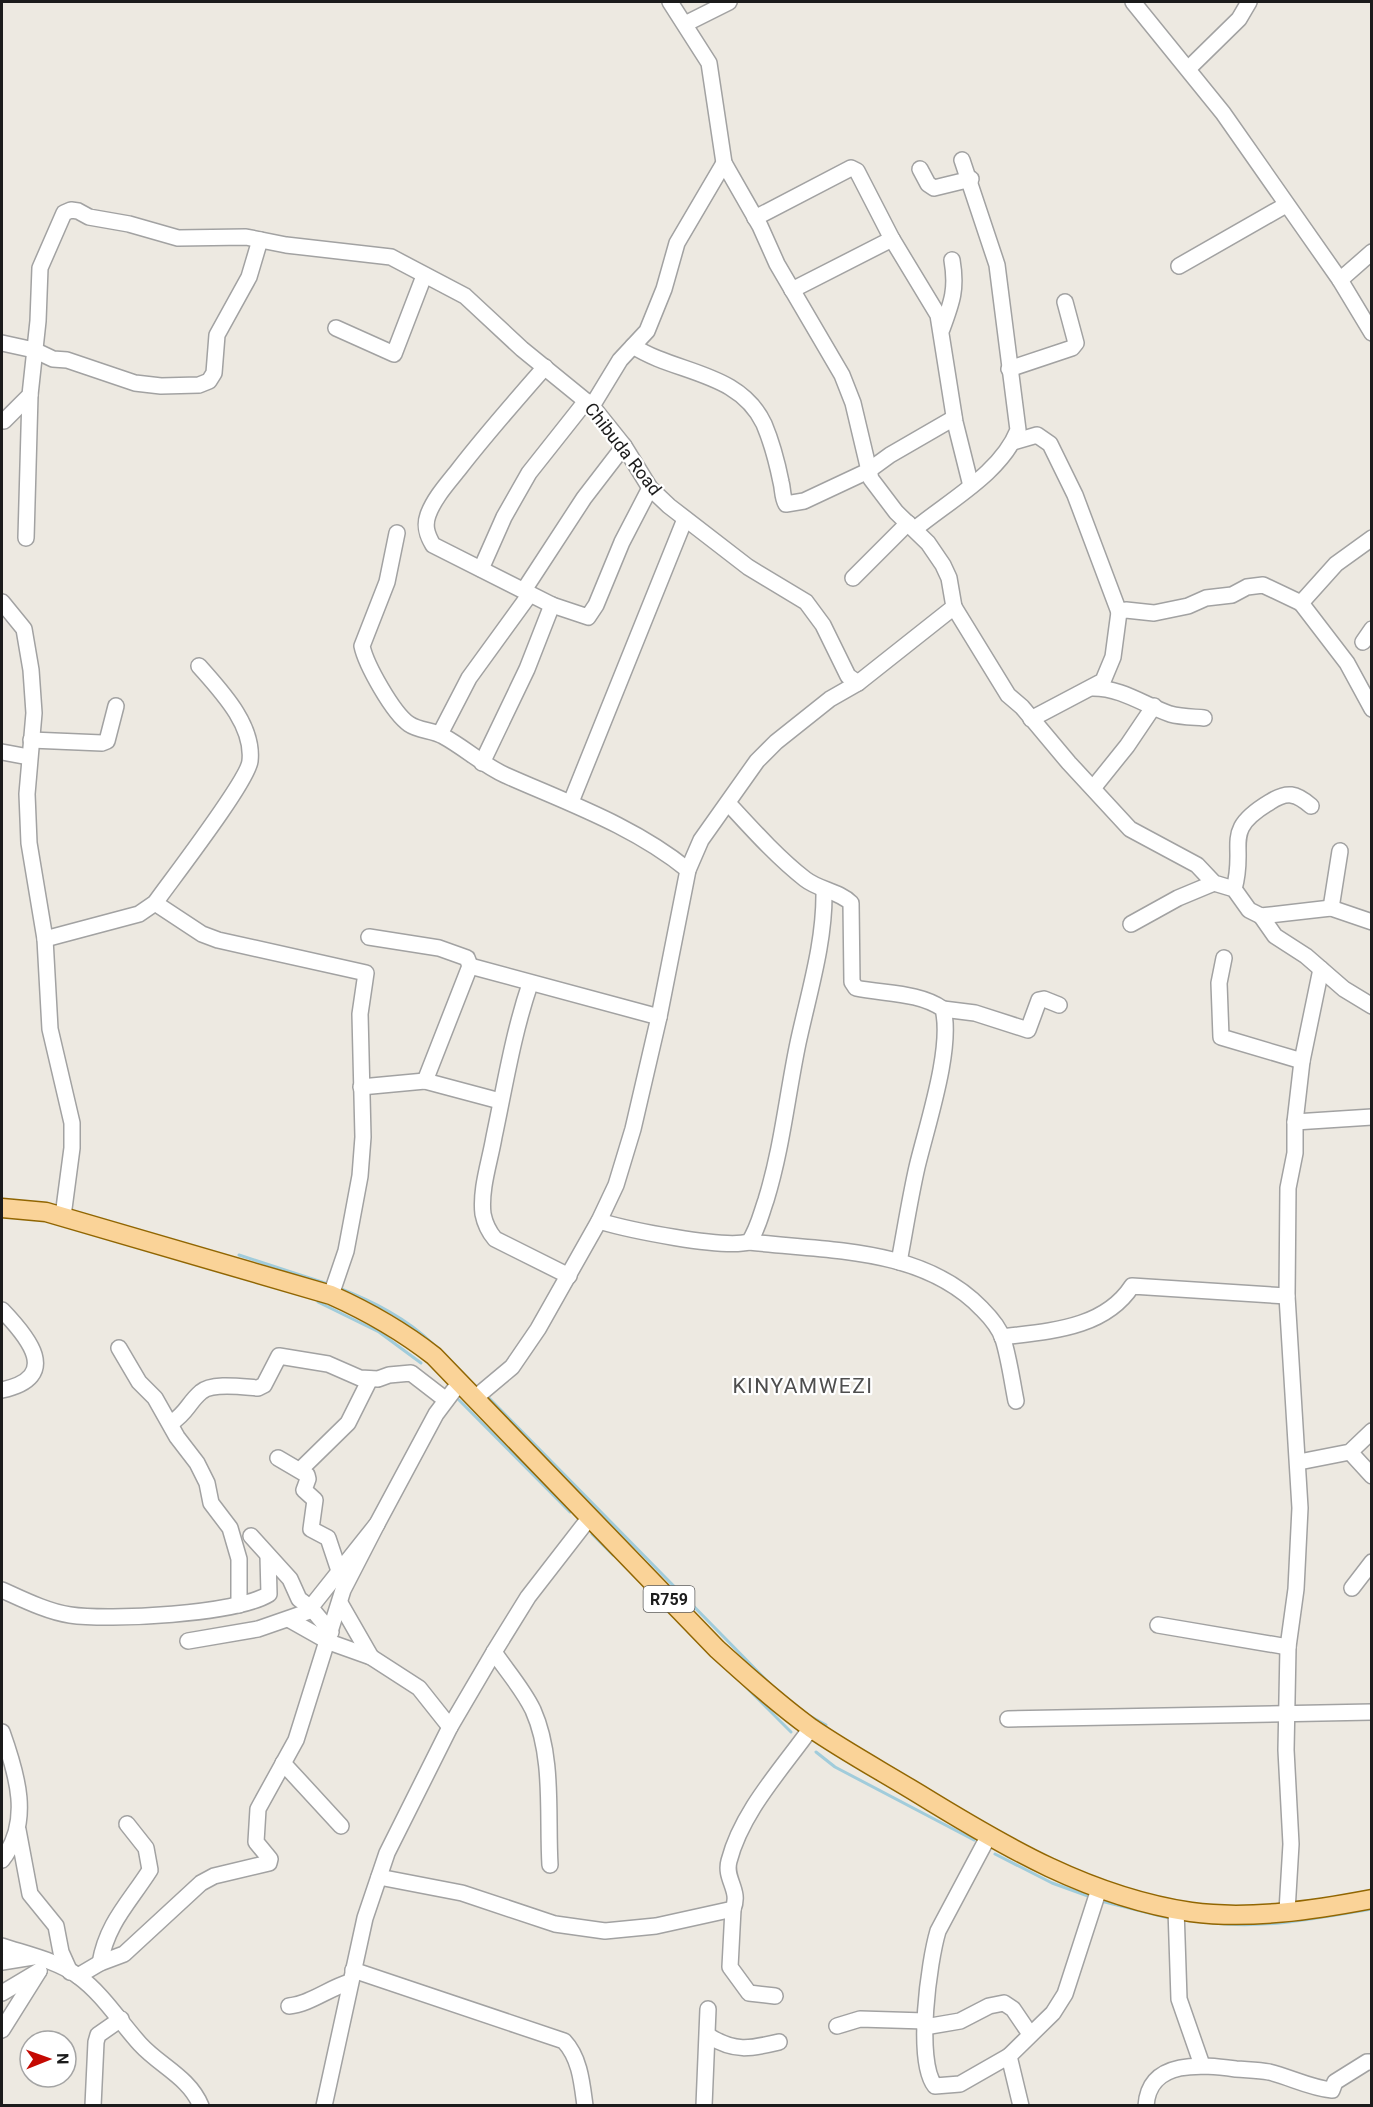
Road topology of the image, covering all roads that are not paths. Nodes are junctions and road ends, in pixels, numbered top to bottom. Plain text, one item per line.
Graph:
1 (670, 2) edge
2 (729, 2) edge
3 (1133, 2) edge
4 (1249, 2) edge
5 (685, 24) junction
6 (1189, 68) junction
7 (962, 160) dead end
8 (724, 163) junction
9 (921, 169) dead end
10 (971, 179) junction
11 (1286, 205) junction
12 (756, 218) junction
13 (260, 240) junction
14 (892, 240) junction
15 (1371, 252) edge
16 (952, 260) dead end
17 (1179, 266) dead end
18 (424, 276) junction
19 (1340, 280) junction
20 (792, 290) junction
21 (1065, 302) dead end
22 (336, 328) dead end
23 (942, 329) junction
24 (1371, 333) edge
25 (2, 343) edge
26 (633, 346) junction
27 (34, 350) junction
28 (545, 367) junction
29 (1009, 369) junction
30 (30, 395) junction
31 (589, 403) junction
32 (954, 418) junction
33 (4, 421) dead end
34 (1013, 442) junction
35 (624, 446) junction
36 (868, 471) junction
37 (970, 486) junction
38 (650, 488) junction
39 (686, 519) junction
40 (912, 526) junction
41 (397, 533) dead end
42 (26, 538) dead end
43 (1371, 538) edge
44 (481, 569) junction
45 (853, 578) dead end
46 (527, 592) junction
47 (2, 602) edge
48 (1300, 603) junction
49 (552, 605) junction
50 (954, 607) junction
51 (1119, 612) junction
52 (1371, 629) edge
53 (1363, 642) dead end
54 (199, 666) dead end
55 (858, 683) junction
56 (1094, 688) junction
57 (116, 706) dead end
58 (1154, 706) junction
59 (1371, 709) edge
60 (1204, 718) dead end
61 (1031, 719) junction
62 (440, 734) junction
63 (31, 740) junction
64 (2, 752) edge
65 (29, 757) junction
66 (482, 763) junction
67 (1094, 787) junction
68 (572, 802) junction
69 (728, 803) junction
70 (1311, 806) dead end
71 (1340, 851) dead end
72 (688, 870) junction
73 (1214, 883) junction
74 (1234, 889) junction
75 (824, 890) junction
76 (155, 903) junction
77 (1331, 908) junction
78 (1262, 916) junction
79 (1371, 922) edge
80 (1131, 924) dead end
81 (369, 937) dead end
82 (45, 939) junction
83 (1224, 958) dead end
84 (470, 966) junction
85 (1321, 969) junction
86 (530, 984) junction
87 (1059, 1005) dead end
88 (1371, 1006) edge
89 (943, 1009) junction
90 (659, 1017) junction
91 (1302, 1061) junction
92 (425, 1081) junction
93 (362, 1087) junction
94 (500, 1101) junction
95 (1371, 1117) edge
96 (1295, 1122) junction
97 (2, 1208) edge
98 (63, 1216) junction
99 (599, 1221) junction
100 (749, 1242) junction
101 (899, 1262) junction
102 (569, 1276) junction
103 (331, 1295) junction
104 (1287, 1296) junction
105 (2, 1310) edge
106 (1002, 1337) junction
107 (119, 1348) dead end
108 (370, 1379) junction
109 (460, 1382) junction
110 (2, 1390) edge
111 (475, 1398) junction
112 (446, 1400) junction
113 (1016, 1401) dead end
114 (171, 1423) junction
115 (1371, 1431) edge
116 (1350, 1452) junction
117 (278, 1458) dead end
118 (1299, 1462) junction
119 (300, 1470) junction
120 (1371, 1476) edge
121 (590, 1516) junction
122 (377, 1524) junction
123 (251, 1536) dead end
124 (268, 1556) junction
125 (1371, 1562) edge
126 (340, 1568) junction
127 (1352, 1588) dead end
128 (2, 1590) edge
129 (341, 1597) junction
130 (239, 1605) junction
131 (311, 1608) junction
132 (290, 1620) junction
133 (1158, 1625) dead end
134 (330, 1637) junction
135 (188, 1641) dead end
136 (1288, 1647) junction
137 (494, 1652) junction
138 (371, 1658) junction
139 (1371, 1712) edge
140 (1287, 1714) junction
141 (1008, 1719) dead end
142 (450, 1727) junction
143 (812, 1728) junction
144 (2, 1732) edge
145 (283, 1763) junction
146 (127, 1824) dead end
147 (341, 1826) dead end
148 (18, 1830) junction
149 (988, 1836) junction
150 (2, 1860) edge
151 (550, 1865) dead end
152 (379, 1877) junction
153 (1099, 1889) junction
154 (1371, 1899) edge
155 (733, 1909) junction
156 (1176, 1909) junction
157 (1287, 1911) junction
158 (2, 1946) edge
159 (2, 1962) edge
160 (100, 1963) junction
161 (41, 1964) junction
162 (74, 1974) junction
163 (351, 1976) junction
164 (2, 1993) edge
165 (775, 1996) dead end
166 (289, 2006) dead end
167 (708, 2009) dead end
168 (121, 2019) junction
169 (925, 2024) junction
170 (837, 2026) dead end
171 (2, 2030) edge
172 (1030, 2034) junction
173 (709, 2036) junction
174 (779, 2042) dead end
175 (1009, 2056) junction
176 (1371, 2062) edge
177 (1202, 2065) junction
178 (96, 2105) edge
179 (201, 2106) edge
180 (324, 2106) edge
181 (585, 2106) edge
182 (704, 2106) edge
183 (1021, 2106) edge
184 (1146, 2106) edge

1 - 5 street
2 - 5 street
3 - 6 street
4 - 6 street
5 - 8 street
6 - 11 street
7 - 10 street
8 - 12 street
8 - 26 street
9 - 10 street
10 - 29 street
11 - 17 street
11 - 19 street
12 - 14 street
12 - 20 street
13 - 18 street, Chibuda Road
13 - 27 street
13 - 27 street, Chibuda Road
14 - 20 street
14 - 23 street
15 - 19 street
16 - 23 street
18 - 22 street
18 - 28 street, Chibuda Road
19 - 24 street
20 - 36 street
21 - 29 street
23 - 32 street
25 - 27 street
26 - 31 street
26 - 36 street
27 - 30 street
28 - 31 street, Chibuda Road
28 - 44 street
29 - 34 street
30 - 33 street
30 - 42 street
31 - 35 street, Chibuda Road
31 - 44 street
32 - 36 street
32 - 37 street
34 - 37 street
34 - 51 street
35 - 38 street, Chibuda Road
35 - 46 street
36 - 40 street
37 - 40 street
38 - 39 street, Chibuda Road
38 - 49 street
39 - 55 street, Chibuda Road
39 - 68 street
40 - 45 street
40 - 50 street
41 - 62 street
43 - 48 street
44 - 46 street
46 - 49 street
46 - 62 street
47 - 63 street
48 - 51 street
48 - 59 street
49 - 66 street
50 - 55 street
50 - 61 street
51 - 56 street
52 - 53 street
54 - 76 street
55 - 69 street
56 - 58 street
56 - 61 street
57 - 63 street
58 - 60 street
58 - 67 street
61 - 67 street
62 - 66 street
63 - 65 street
64 - 65 street
65 - 82 street
66 - 68 street
67 - 73 street
68 - 72 street
69 - 72 street
69 - 75 street
70 - 74 street
71 - 77 street
72 - 90 street
73 - 74 street
73 - 80 street
74 - 78 street
75 - 89 street
75 - 100 street
76 - 82 street
76 - 93 street
77 - 78 street
77 - 79 street
78 - 85 street
81 - 84 street
82 - 98 street
83 - 91 street
84 - 86 street
84 - 92 street
85 - 88 street
85 - 91 street
86 - 90 street
86 - 94 street
87 - 89 street
89 - 101 street
90 - 99 street
91 - 96 street
92 - 93 street
92 - 94 street
93 - 103 street
94 - 102 street
95 - 96 street
96 - 104 street
97 - 98 main road, R759
98 - 103 main road, R759
99 - 100 street
99 - 102 street
100 - 101 street
101 - 106 street
102 - 111 street
103 - 109 main road, R759
104 - 106 street
104 - 118 street
105 - 110 street
106 - 113 street
107 - 114 street
108 - 112 street
108 - 114 street
108 - 119 street
109 - 111 main road, R759
109 - 112 street
111 - 121 main road, R759
112 - 122 street
114 - 130 street
115 - 116 street
116 - 118 street
116 - 120 street
117 - 119 street
118 - 136 street
119 - 126 street
121 - 137 street
121 - 143 main road, R759
122 - 126 street
122 - 129 street
123 - 124 street
124 - 130 street
124 - 131 street
125 - 127 street
126 - 129 street
126 - 131 street
128 - 130 street
129 - 134 street
129 - 138 street
131 - 132 street
131 - 134 street
132 - 134 street
132 - 135 street
133 - 136 street
134 - 138 street
134 - 145 street
136 - 140 street
137 - 142 street
137 - 151 street
138 - 142 street
139 - 140 street
140 - 141 street
140 - 157 street
142 - 152 street
143 - 149 main road, R759
143 - 155 street
144 - 148 street
145 - 147 street
145 - 160 street
146 - 160 street
148 - 150 street
148 - 162 street
149 - 153 main road, R759
149 - 169 street
152 - 155 street
152 - 163 street
153 - 156 main road, R759
153 - 172 street
154 - 157 main road, R759
155 - 165 street
156 - 157 main road, R759
156 - 177 street
158 - 161 street
159 - 161 street
160 - 162 street
161 - 162 street
161 - 164 street
161 - 171 street
162 - 168 street
163 - 166 street
163 - 180 street
163 - 181 street
167 - 173 street
168 - 178 street
168 - 179 street
169 - 170 street
169 - 172 street
169 - 175 street
172 - 175 street
173 - 174 street
173 - 182 street
175 - 183 street
176 - 177 street
177 - 184 street

